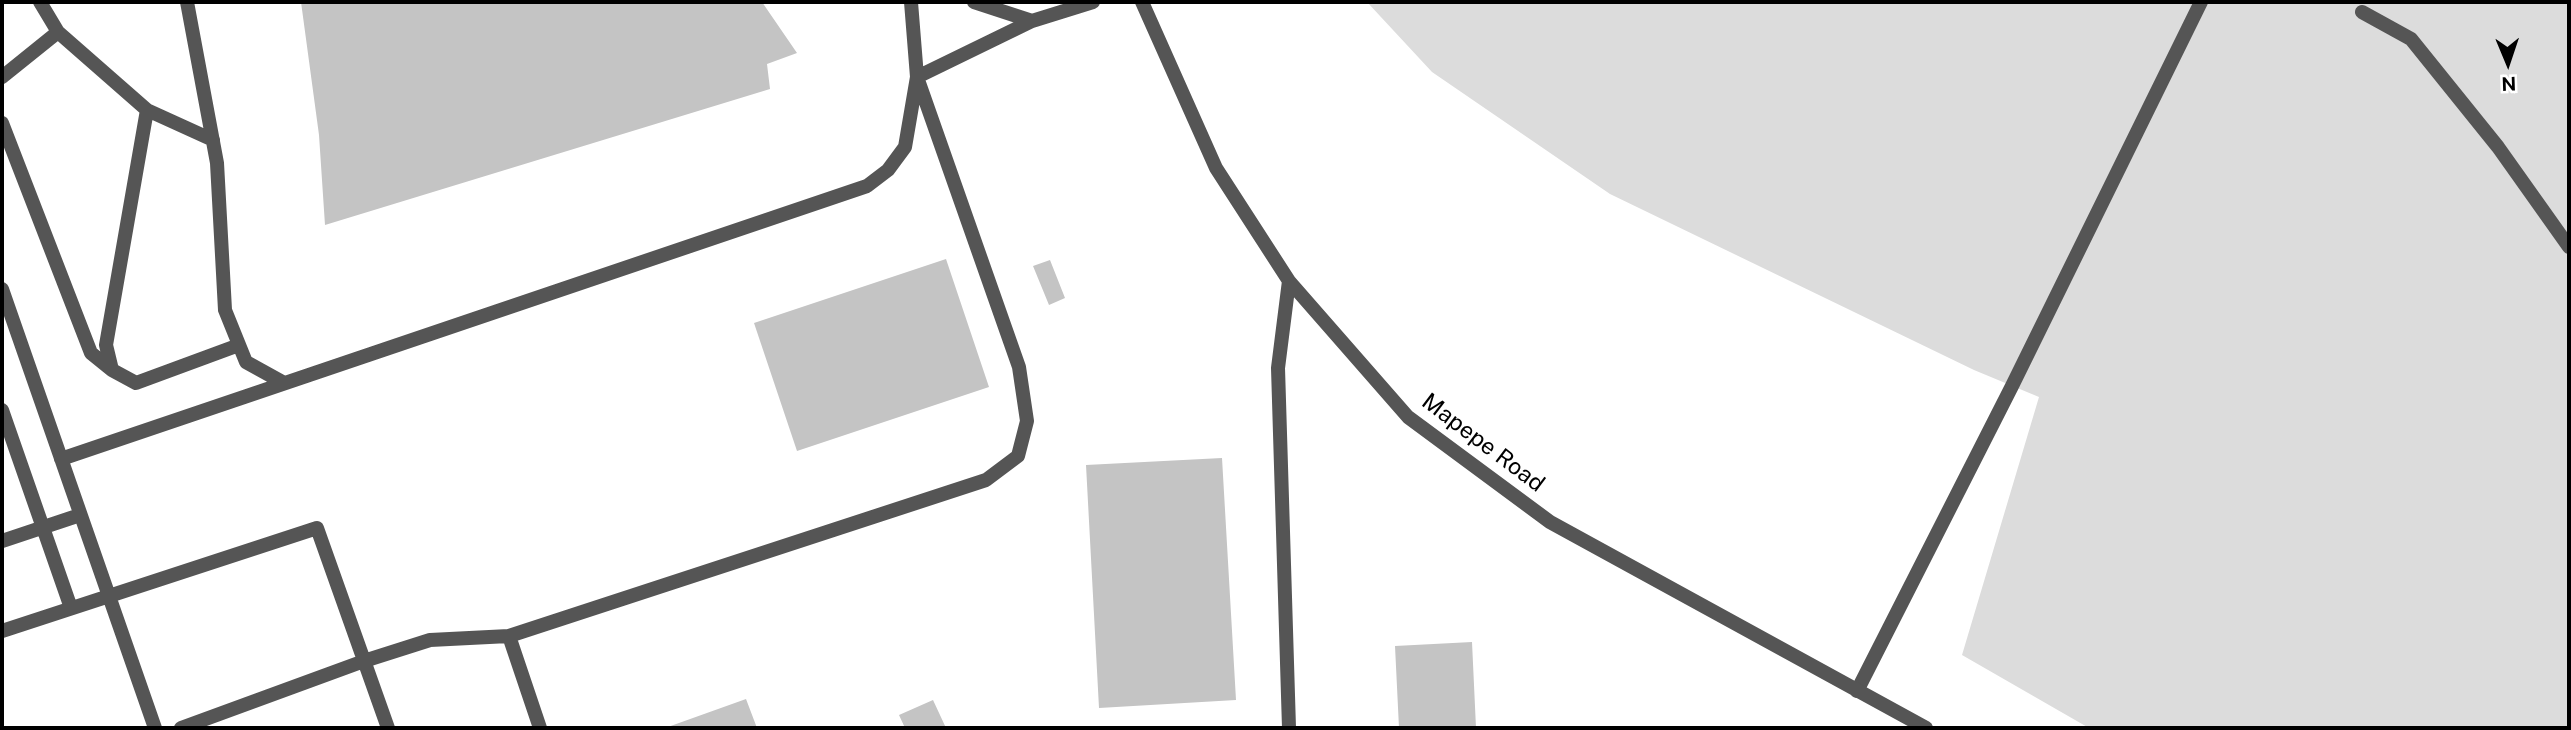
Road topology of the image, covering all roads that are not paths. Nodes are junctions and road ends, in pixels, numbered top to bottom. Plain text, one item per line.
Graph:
1 (40, 2) edge
2 (187, 2) edge
3 (911, 2) edge
4 (974, 2) edge
5 (1093, 2) edge
6 (1142, 2) edge
7 (2201, 2) edge
8 (2362, 12) dead end
9 (1032, 21) junction
10 (58, 32) junction
11 (917, 77) junction
12 (2, 78) edge
13 (146, 110) junction
14 (2, 122) edge
15 (213, 140) junction
16 (2569, 247) edge
17 (1289, 281) junction
18 (2, 289) edge
19 (239, 345) junction
20 (112, 370) junction
21 (284, 383) junction
22 (2, 410) edge
23 (61, 459) junction
24 (80, 515) junction
25 (43, 527) junction
26 (2, 541) edge
27 (108, 595) junction
28 (71, 608) junction
29 (2, 631) edge
30 (509, 636) junction
31 (364, 661) junction
32 (1857, 691) junction
33 (155, 728) edge
34 (181, 728) edge
35 (388, 728) edge
36 (540, 728) edge
37 (1289, 728) edge
38 (1926, 728) edge

1 - 10 street
2 - 15 street
3 - 11 street
4 - 9 street
5 - 9 street
6 - 17 street, Mapepe Road
7 - 32 street
8 - 16 street
9 - 11 street
10 - 12 street
10 - 13 street
11 - 21 street
11 - 30 street
13 - 15 street
13 - 20 street
14 - 20 street
15 - 19 street
17 - 32 street, Mapepe Road
17 - 37 street
18 - 23 street
19 - 20 street
19 - 21 street
21 - 23 street
22 - 25 street
23 - 24 street
24 - 25 street
24 - 27 street
25 - 26 street
25 - 28 street
27 - 28 street
27 - 31 street
27 - 33 street
28 - 29 street
30 - 31 street
30 - 36 street
31 - 34 street
31 - 35 street
32 - 38 street, Mapepe Road

